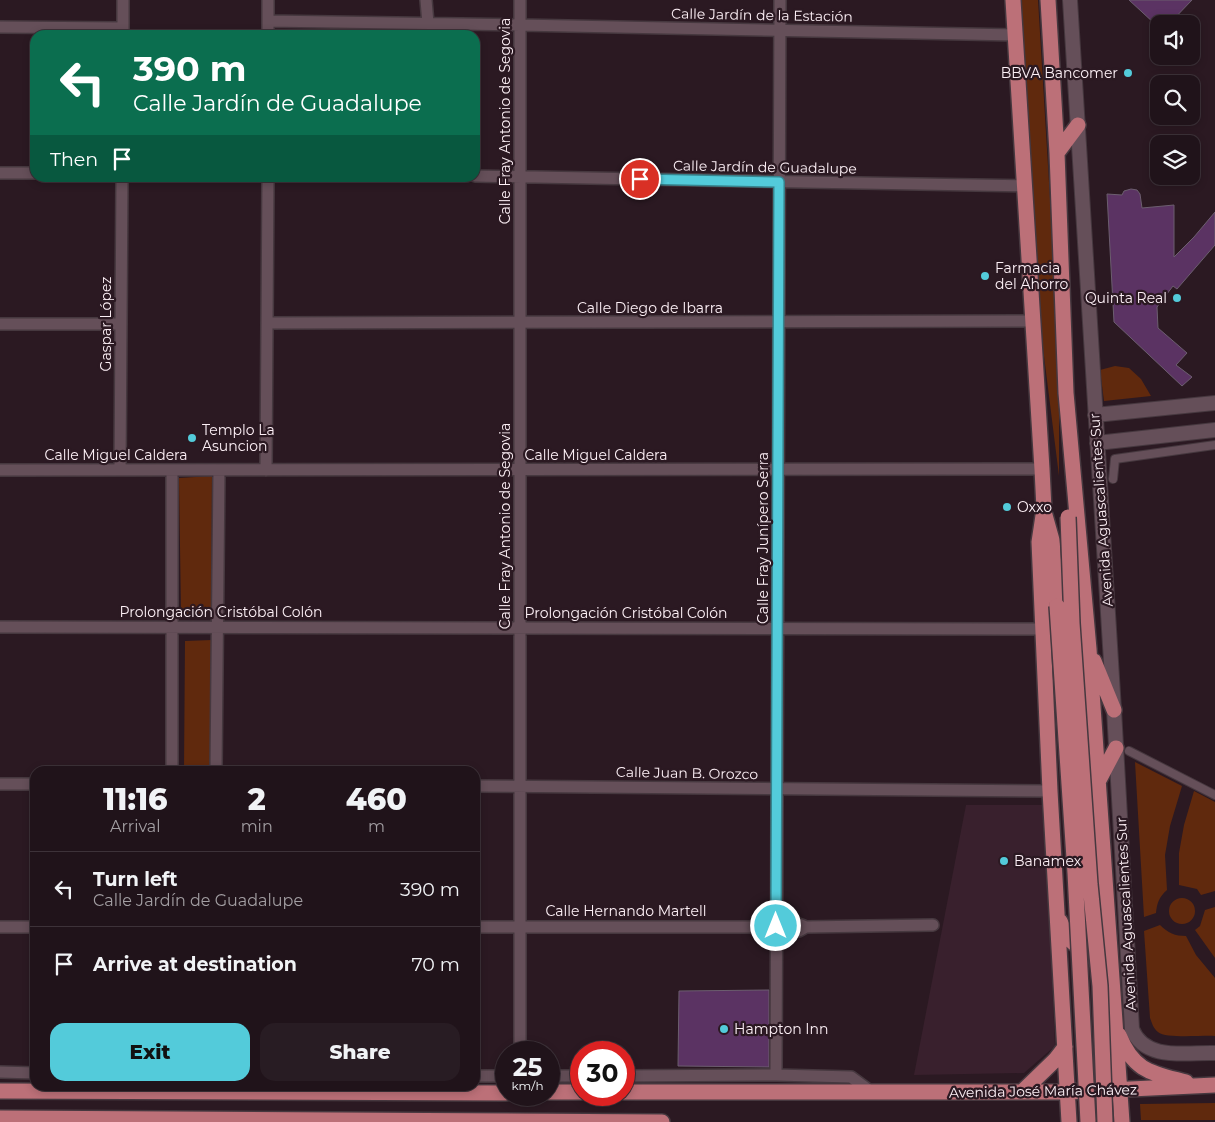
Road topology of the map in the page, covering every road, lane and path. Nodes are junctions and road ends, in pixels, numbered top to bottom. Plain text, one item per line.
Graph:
1 (123, 0) edge
2 (268, 0) edge
3 (426, 0) edge
4 (520, 0) edge
5 (780, 0) edge
6 (1013, 0) edge
7 (1048, 0) edge
8 (1070, 0) edge
9 (268, 21) junction
10 (520, 24) junction
11 (0, 27) edge
12 (74, 30) edge
13 (123, 30) edge
14 (268, 30) edge
15 (428, 30) edge
16 (779, 30) junction
17 (1016, 36) junction
18 (1078, 125) junction
19 (1057, 154) junction
20 (0, 173) edge
21 (30, 173) edge
22 (480, 176) edge
23 (520, 176) junction
24 (122, 182) edge
25 (268, 182) edge
26 (779, 182) junction
27 (1025, 186) junction
28 (1033, 321) junction
29 (267, 323) junction
30 (520, 323) junction
31 (778, 323) junction
32 (0, 324) edge
33 (121, 324) junction
34 (1066, 393) junction
35 (1215, 403) edge
36 (1095, 416) junction
37 (1215, 430) edge
38 (1098, 443) junction
39 (1215, 445) edge
40 (1042, 468) junction
41 (0, 470) edge
42 (120, 470) junction
43 (172, 470) junction
44 (219, 470) junction
45 (266, 470) junction
46 (520, 470) junction
47 (778, 470) junction
48 (1112, 479) dead end
49 (1044, 509) junction
50 (0, 627) edge
51 (172, 627) junction
52 (218, 627) junction
53 (520, 628) junction
54 (778, 629) junction
55 (1043, 629) junction
56 (1089, 649) junction
57 (1114, 710) junction
58 (1123, 750) junction
59 (172, 766) edge
60 (216, 766) edge
61 (1098, 782) junction
62 (0, 784) edge
63 (30, 784) edge
64 (480, 786) edge
65 (520, 786) junction
66 (777, 789) junction
67 (1050, 791) junction
68 (1215, 795) edge
69 (1057, 912) junction
70 (932, 924) dead end
71 (480, 926) edge
72 (520, 926) junction
73 (781, 926) junction
74 (0, 927) edge
75 (30, 927) edge
76 (1110, 936) junction
77 (1115, 1022) junction
78 (520, 1041) edge
79 (1065, 1047) junction
80 (1215, 1053) edge
81 (0, 1072) edge
82 (30, 1072) edge
83 (776, 1075) junction
84 (480, 1076) edge
85 (495, 1076) edge
86 (635, 1076) edge
87 (1207, 1085) edge
88 (1120, 1090) junction
89 (0, 1091) edge
90 (870, 1091) junction
91 (1023, 1091) junction
92 (635, 1092) edge
93 (1067, 1092) junction
94 (495, 1093) edge
95 (0, 1118) edge
96 (662, 1122) edge
97 (1069, 1122) edge
98 (1088, 1122) edge
99 (1105, 1122) edge
100 (1122, 1122) edge

1 - 13 street
2 - 9 street
3 - 15 street
4 - 10 street, Calle Fray Antonio de Segovia
5 - 16 street, Calle Fray Junípero Serra
6 - 17 main road
7 - 19 main road, Avenida Aguascalientes Sur
8 - 18 street, Avenida Aguascalientes Sur
9 - 14 street
9 - 15 street, Calle Jardín de la Estación
10 - 15 street, Calle Jardín de la Estación
10 - 16 street, Calle Jardín de la Estación
10 - 23 street, Calle Fray Antonio de Segovia
11 - 12 street
16 - 17 street, Calle Jardín de la Estación
16 - 26 street, Calle Fray Junípero Serra
17 - 27 main road
18 - 19 main road
18 - 36 street, Avenida Aguascalientes Sur
19 - 34 main road, Avenida Aguascalientes Sur
20 - 21 street
22 - 23 street, Calle Jardín de Guadalupe
23 - 26 street, Calle Jardín de Guadalupe
23 - 30 street, Calle Fray Antonio de Segovia
24 - 33 street, Gaspar López
25 - 29 street
26 - 27 street, Calle Jardín de Guadalupe
26 - 31 street, Calle Fray Junípero Serra
27 - 28 main road
28 - 31 street, Calle Diego de Ibarra
28 - 40 main road
29 - 30 street, Calle Diego de Ibarra
29 - 45 street
30 - 31 street, Calle Diego de Ibarra
30 - 46 street, Calle Fray Antonio de Segovia
31 - 47 street, Calle Fray Junípero Serra
32 - 33 street
33 - 42 street, Gaspar López
34 - 56 main road, Avenida Aguascalientes Sur
34 - 99 main road, Avenida Aguascalientes Sur, bridge
35 - 36 street
36 - 38 street, Avenida Aguascalientes Sur
37 - 38 street
38 - 57 street, Avenida Aguascalientes Sur
39 - 48 street
40 - 47 street, Calle Miguel Caldera
40 - 49 main road
41 - 42 street, Calle Miguel Caldera
42 - 43 street, Calle Miguel Caldera
43 - 44 street, Calle Miguel Caldera
43 - 51 street
44 - 45 street, Calle Miguel Caldera
44 - 52 street
45 - 46 street, Calle Miguel Caldera
46 - 47 street, Calle Miguel Caldera
46 - 53 street, Calle Fray Antonio de Segovia
47 - 54 street, Calle Fray Junípero Serra
49 - 55 main road
49 - 98 main road, bridge
50 - 51 street, Prolongación Cristóbal Colón
51 - 52 street, Prolongación Cristóbal Colón
51 - 59 street
52 - 53 street, Prolongación Cristóbal Colón
52 - 60 street
53 - 54 street, Prolongación Cristóbal Colón
53 - 65 street, Calle Fray Antonio de Segovia
54 - 55 street, Prolongación Cristóbal Colón
54 - 66 street, Calle Fray Junípero Serra
55 - 67 main road
56 - 57 main road
56 - 61 main road, Avenida Aguascalientes Sur
57 - 58 street, Avenida Aguascalientes Sur
58 - 61 main road
58 - 68 street
58 - 80 street, Avenida Aguascalientes Sur
61 - 76 main road, Avenida Aguascalientes Sur
62 - 63 street
64 - 65 street, Calle Juan B. Orozco
65 - 66 street, Calle Juan B. Orozco
65 - 72 street, Calle Fray Antonio de Segovia
66 - 67 street, Calle Juan B. Orozco
66 - 73 street, Calle Fray Junípero Serra
67 - 69 main road
69 - 76 main road
69 - 79 main road
70 - 73 street, Calle Hernando Martell
71 - 72 street, Calle Hernando Martell
72 - 73 street, Calle Hernando Martell
72 - 78 street, Calle Fray Antonio de Segovia
73 - 83 street, Calle Fray Junípero Serra
74 - 75 street
76 - 77 main road, Avenida Aguascalientes Sur
77 - 87 main road
77 - 88 main road, Avenida Aguascalientes Sur
79 - 91 main road
79 - 93 main road
81 - 82 street
83 - 86 street
83 - 90 street
84 - 85 street
87 - 88 main road, Avenida José María Chávez
88 - 93 main road, Avenida José María Chávez
88 - 100 main road, Avenida Aguascalientes Sur
89 - 94 main road
90 - 91 main road, Avenida José María Chávez
90 - 92 main road, Avenida José María Chávez
91 - 93 main road, Avenida José María Chávez
93 - 97 main road
95 - 96 main road

